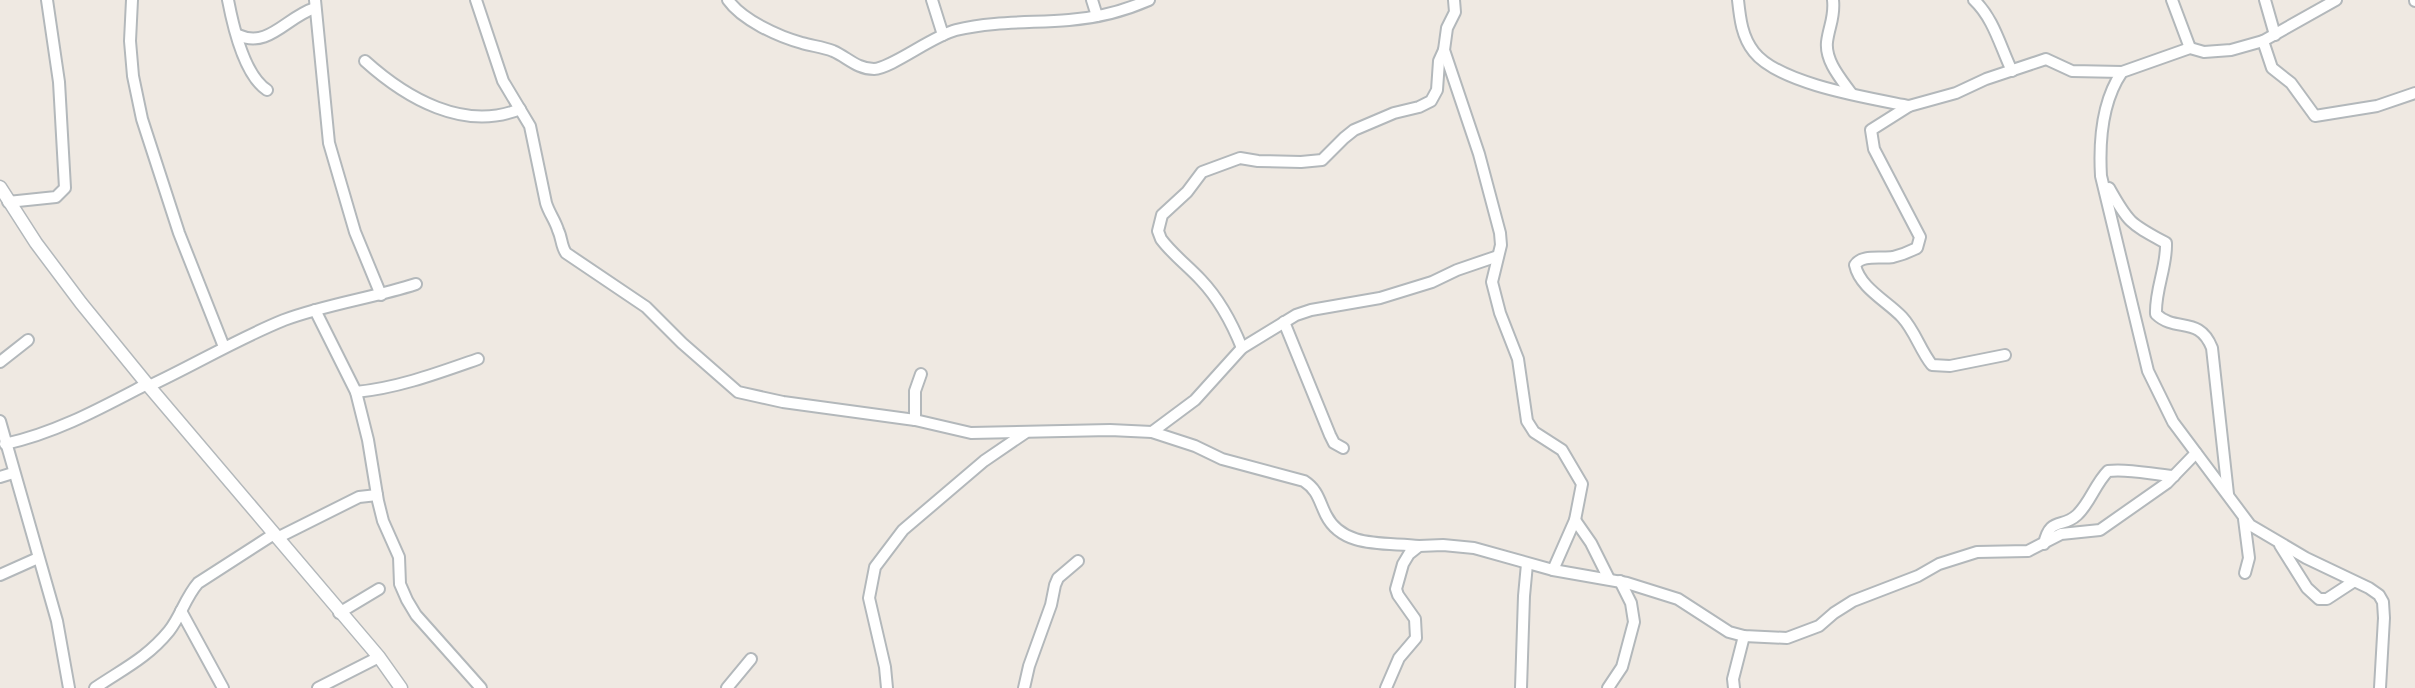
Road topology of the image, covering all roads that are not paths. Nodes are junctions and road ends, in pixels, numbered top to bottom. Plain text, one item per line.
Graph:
1 (46, 0) edge
2 (132, 0) edge
3 (228, 0) edge
4 (476, 0) edge
5 (728, 0) edge
6 (932, 0) edge
7 (1092, 0) edge
8 (1149, 0) edge
9 (1454, 0) edge
10 (1738, 0) edge
11 (1833, 0) edge
12 (1974, 0) edge
13 (2172, 0) edge
14 (2265, 0) edge
15 (2336, 0) edge
16 (315, 4) edge
17 (1097, 16) junction
18 (238, 35) junction
19 (944, 35) junction
20 (2275, 35) junction
21 (2263, 41) junction
22 (2190, 48) junction
23 (1444, 50) junction
24 (365, 62) dead end
25 (2012, 71) junction
26 (2122, 72) junction
27 (267, 90) dead end
28 (1851, 93) junction
29 (2415, 93) edge
30 (1909, 106) junction
31 (520, 110) junction
32 (2101, 176) junction
33 (0, 187) edge
34 (8, 202) junction
35 (1498, 256) junction
36 (417, 284) dead end
37 (381, 296) junction
38 (315, 310) junction
39 (1284, 322) junction
40 (28, 340) dead end
41 (224, 346) junction
42 (1242, 348) junction
43 (2005, 355) dead end
44 (477, 359) dead end
45 (0, 362) edge
46 (921, 374) dead end
47 (148, 385) junction
48 (356, 392) junction
49 (915, 420) junction
50 (0, 421) edge
51 (1028, 431) junction
52 (1152, 432) junction
53 (5, 444) junction
54 (1343, 448) dead end
55 (2196, 453) junction
56 (13, 473) junction
57 (2174, 476) junction
58 (0, 477) edge
59 (2228, 494) junction
60 (377, 495) junction
61 (2244, 519) junction
62 (1575, 520) junction
63 (276, 536) junction
64 (2276, 540) junction
65 (2044, 544) junction
66 (1419, 546) junction
67 (38, 558) junction
68 (1077, 561) dead end
69 (1527, 564) junction
70 (1553, 570) junction
71 (2245, 573) dead end
72 (0, 575) edge
73 (1615, 580) junction
74 (2353, 582) junction
75 (379, 589) dead end
76 (182, 611) junction
77 (339, 613) junction
78 (1744, 636) junction
79 (379, 657) junction
80 (751, 659) dead end
81 (69, 688) edge
82 (95, 688) edge
83 (223, 688) edge
84 (318, 688) edge
85 (401, 688) edge
86 (482, 688) edge
87 (726, 688) edge
88 (887, 688) edge
89 (1024, 688) edge
90 (1386, 688) edge
91 (1521, 688) edge
92 (1608, 688) edge
93 (1734, 688) edge
94 (2380, 688) edge

1 - 34 street
2 - 41 street
3 - 18 street
4 - 31 street
5 - 19 street
6 - 19 street
7 - 17 street
8 - 17 street
9 - 23 street
10 - 28 street
11 - 28 street
12 - 25 street
13 - 22 street
14 - 20 street
15 - 20 street
16 - 18 street
16 - 37 street
17 - 19 street
18 - 27 street
20 - 21 street
21 - 22 street
21 - 29 street
22 - 26 street
23 - 35 street
23 - 42 street
24 - 31 street
25 - 26 street
25 - 30 street
26 - 32 street
28 - 30 street
30 - 43 street
31 - 49 street
32 - 55 street
32 - 59 street
33 - 34 street
34 - 47 street
35 - 39 street
35 - 62 street
36 - 37 street
37 - 38 street
38 - 41 street
38 - 48 street
39 - 42 street
39 - 54 street
40 - 45 street
41 - 47 street
42 - 52 street
44 - 48 street
46 - 49 street
47 - 53 street
47 - 63 street
48 - 60 street
49 - 51 street
50 - 53 street
51 - 52 street
51 - 88 street
52 - 66 street
53 - 56 street
55 - 57 street
55 - 59 street
56 - 58 street
56 - 67 street
57 - 65 street
57 - 65 street
59 - 61 street
60 - 63 street
60 - 86 street
61 - 64 street
61 - 71 street
62 - 70 street
62 - 73 street
63 - 76 street
63 - 77 street
64 - 74 street
64 - 74 street
65 - 78 street
66 - 69 street
66 - 90 street
67 - 72 street
67 - 81 street
68 - 89 street
69 - 70 street
69 - 91 street
70 - 73 street
73 - 78 street
73 - 92 street
74 - 94 street
75 - 77 street
76 - 82 street
76 - 83 street
77 - 79 street
78 - 93 street
79 - 84 street
79 - 85 street
80 - 87 street

